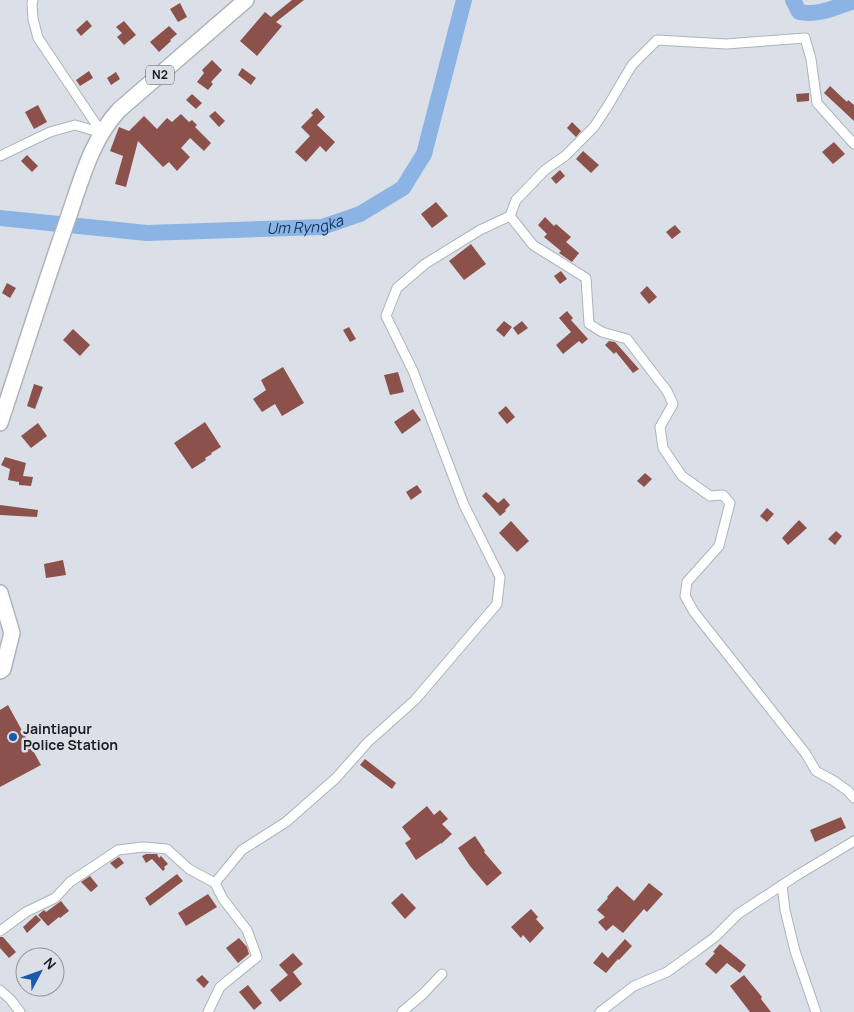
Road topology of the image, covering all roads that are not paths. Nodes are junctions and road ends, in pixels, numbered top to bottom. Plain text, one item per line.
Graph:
1 (33, 0) edge
2 (246, 0) edge
3 (102, 133) junction
4 (854, 144) edge
5 (0, 156) edge
6 (510, 216) junction
7 (0, 423) edge
8 (0, 593) edge
9 (0, 671) edge
10 (854, 798) edge
11 (854, 841) edge
12 (215, 883) junction
13 (782, 885) junction
14 (0, 930) edge
15 (442, 974) dead end
16 (0, 990) edge
17 (20, 1012) edge
18 (208, 1012) edge
19 (402, 1012) edge
20 (600, 1012) edge
21 (816, 1012) edge

1 - 3 street
2 - 3 highway, N2
3 - 5 street
3 - 7 highway, N2
4 - 6 street
6 - 10 street
6 - 12 street
8 - 9 highway
11 - 13 street
12 - 14 street
12 - 18 street
13 - 20 street
13 - 21 street
15 - 19 street
16 - 17 street

